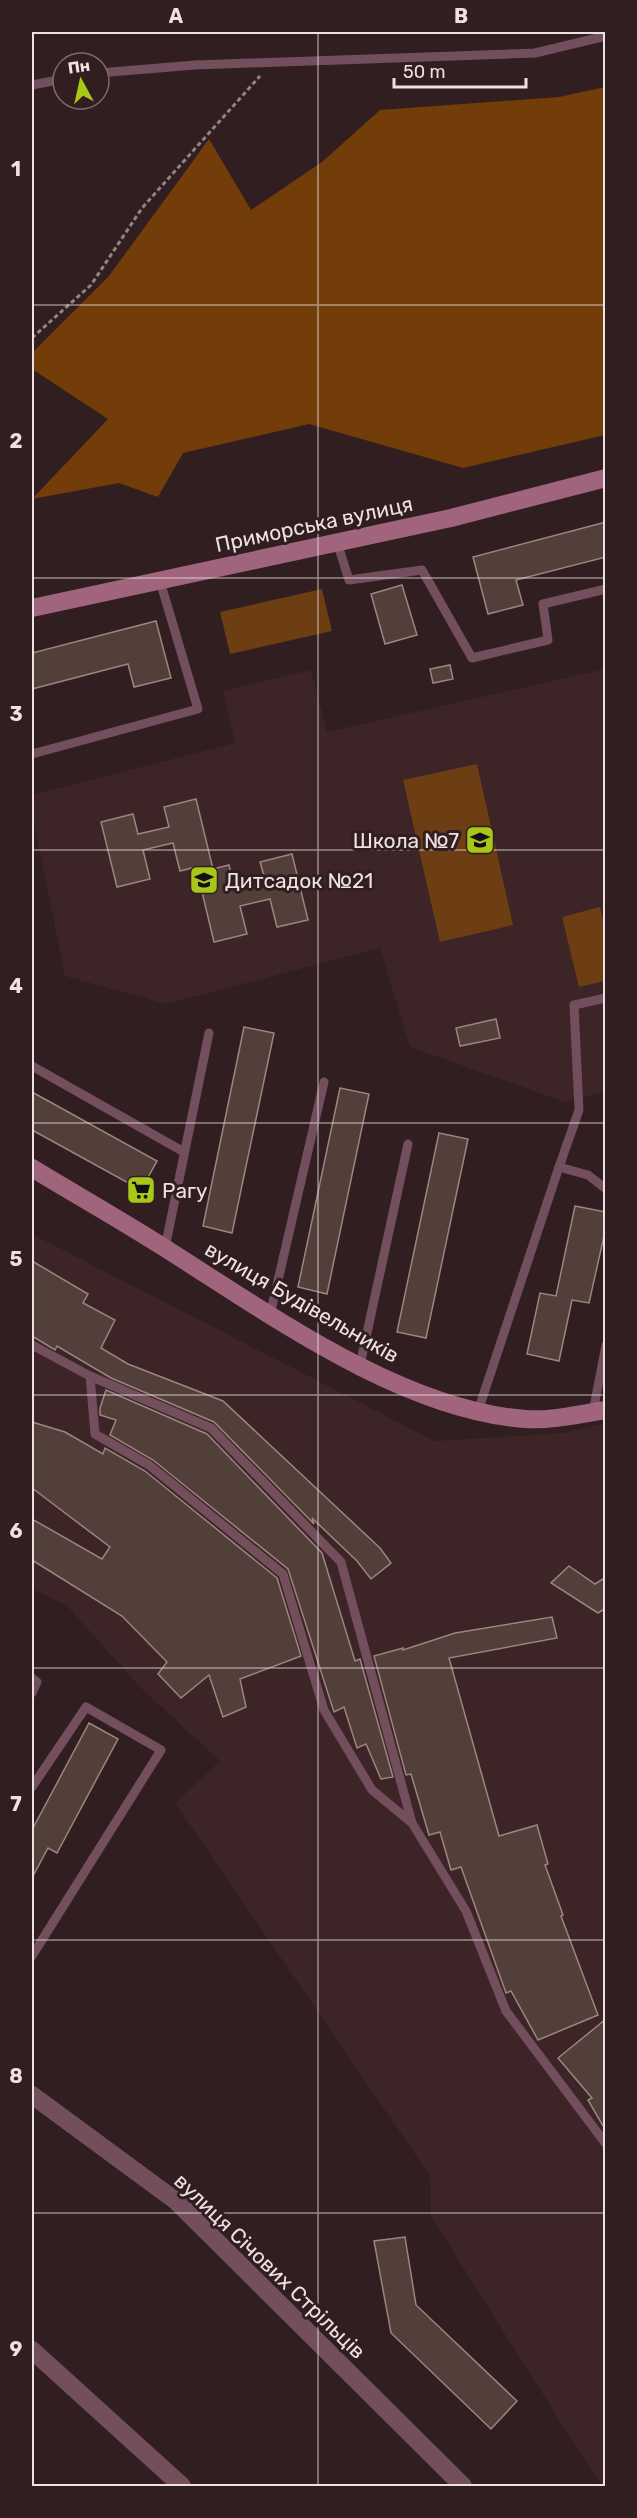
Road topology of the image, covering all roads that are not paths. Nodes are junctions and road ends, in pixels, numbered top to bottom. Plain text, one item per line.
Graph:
1 (606, 36) edge
2 (111, 72) edge
3 (51, 81) edge
4 (32, 84) edge
5 (606, 478) edge
6 (337, 542) junction
7 (160, 580) junction
8 (606, 589) edge
9 (32, 608) edge
10 (32, 754) edge
11 (606, 998) edge
12 (209, 1033) dead end
13 (32, 1066) edge
14 (324, 1082) dead end
15 (408, 1144) dead end
16 (184, 1152) junction
17 (559, 1167) junction
18 (32, 1168) edge
19 (606, 1189) edge
20 (165, 1248) junction
21 (270, 1315) junction
22 (606, 1344) edge
23 (32, 1345) edge
24 (360, 1365) junction
25 (90, 1376) junction
26 (599, 1411) edge
27 (478, 1412) junction
28 (32, 1678) edge
29 (32, 1693) edge
30 (32, 1788) edge
31 (412, 1823) junction
32 (32, 1956) edge
33 (32, 2096) edge
34 (606, 2144) edge
35 (32, 2350) edge
36 (182, 2487) edge
37 (463, 2487) edge

1 - 2 lane
3 - 4 lane
5 - 6 street, Приморська вулиця
6 - 7 street, Приморська вулиця
6 - 8 lane
7 - 9 street, Приморська вулиця
7 - 10 lane
11 - 17 lane
12 - 16 lane
13 - 16 lane
14 - 21 lane
15 - 24 lane
16 - 20 lane
17 - 19 lane
17 - 27 lane
18 - 20 street, вулиця Будівельників
20 - 21 street, вулиця Будівельників
21 - 24 street, вулиця Будівельників
22 - 26 lane
23 - 25 lane
24 - 27 street, вулиця Будівельників
25 - 31 lane
25 - 31 lane
26 - 27 street, вулиця Будівельників
28 - 29 lane
30 - 32 lane
31 - 34 lane
33 - 37 street, вулиця Січових Стрільців
35 - 36 street

